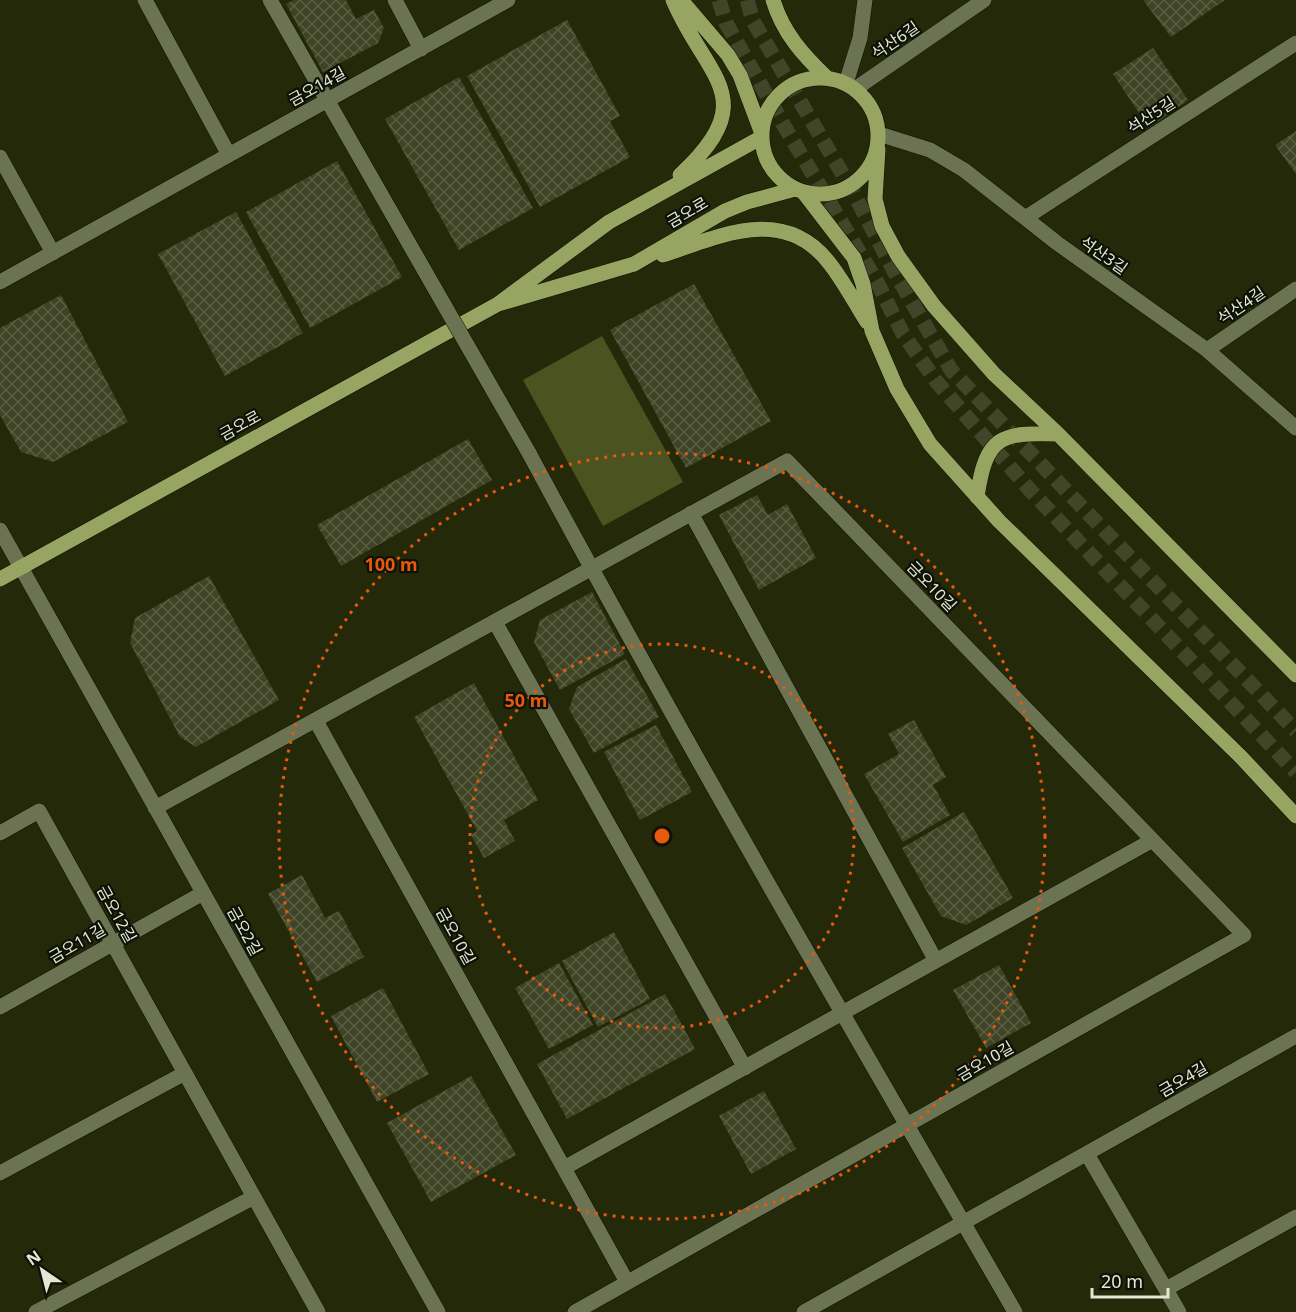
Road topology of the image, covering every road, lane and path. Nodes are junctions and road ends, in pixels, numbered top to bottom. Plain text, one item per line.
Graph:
1 (145, 0) edge
2 (270, 0) edge
3 (395, 0) edge
4 (508, 0) edge
5 (673, 0) edge
6 (681, 0) edge
7 (773, 0) edge
8 (865, 0) edge
9 (984, 0) edge
10 (1296, 43) edge
11 (421, 49) junction
12 (827, 78) junction
13 (850, 86) junction
14 (326, 102) junction
15 (762, 135) junction
16 (879, 142) junction
17 (229, 155) junction
18 (0, 157) edge
19 (799, 191) junction
20 (657, 195) junction
21 (1025, 218) junction
22 (52, 253) junction
23 (634, 264) junction
24 (0, 282) edge
25 (1296, 289) edge
26 (498, 304) junction
27 (872, 331) junction
28 (1207, 350) junction
29 (1296, 428) edge
30 (1058, 434) junction
31 (977, 497) junction
32 (691, 513) junction
33 (0, 530) edge
34 (20, 568) junction
35 (592, 569) junction
36 (0, 579) edge
37 (495, 622) junction
38 (1296, 675) edge
39 (316, 721) junction
40 (155, 808) junction
41 (1296, 816) edge
42 (0, 832) edge
43 (1151, 841) junction
44 (202, 892) junction
45 (113, 944) junction
46 (936, 961) junction
47 (0, 1007) edge
48 (842, 1013) junction
49 (1296, 1035) edge
50 (745, 1068) junction
51 (185, 1073) junction
52 (908, 1126) junction
53 (1088, 1154) junction
54 (564, 1168) junction
55 (0, 1173) edge
56 (254, 1197) junction
57 (1296, 1217) edge
58 (964, 1223) junction
59 (627, 1282) junction
60 (1166, 1289) junction
61 (36, 1312) edge
62 (318, 1312) edge
63 (438, 1312) edge
64 (575, 1312) edge
65 (804, 1312) edge
66 (1015, 1312) edge
67 (1179, 1312) edge

1 - 17 street
2 - 14 street
3 - 11 street
4 - 11 street, 금오14길
5 - 20 main road
6 - 15 main road
7 - 12 main road
8 - 13 street
9 - 13 street, 석산6길
10 - 21 street, 석산5길
11 - 14 street, 금오14길
12 - 13 main road
12 - 15 main road
13 - 16 main road
14 - 17 street, 금오14길
14 - 35 street, bridge
15 - 19 main road
15 - 20 main road, 금오로
16 - 19 main road
16 - 21 street, 석산3길
16 - 30 main road
17 - 22 street, 금오14길
18 - 22 street
19 - 23 main road, 금오로
19 - 27 main road
20 - 26 main road, 금오로
21 - 28 street, 석산3길
22 - 24 street, 금오14길
23 - 26 main road, 금오로
23 - 27 main road
25 - 28 street, 석산4길
26 - 34 main road, 금오로
27 - 31 main road
28 - 29 street, 석산3길
30 - 31 main road
30 - 38 main road
31 - 41 main road
32 - 35 street, 금오10길
32 - 43 street, 금오10길
32 - 46 street
33 - 34 street, 금오2길
34 - 36 main road, 금오로
34 - 40 street, 금오2길
35 - 37 street, 금오10길
35 - 48 street
37 - 39 street, 금오10길
37 - 50 street
39 - 40 street, 금오10길
39 - 54 street, 금오10길
40 - 44 street, 금오2길
42 - 45 street, 금오12길
43 - 46 street
43 - 52 street, 금오10길
44 - 45 street, 금오11길
44 - 63 street, 금오2길
45 - 47 street, 금오11길
45 - 51 street, 금오12길
46 - 48 street
48 - 50 street
48 - 52 street
49 - 53 street, 금오4길
50 - 54 street
51 - 55 street
51 - 56 street, 금오12길
52 - 58 street
52 - 59 street, 금오10길
53 - 58 street, 금오4길
53 - 60 street
54 - 59 street, 금오10길
56 - 61 street
56 - 62 street, 금오12길
57 - 60 street
58 - 65 street, 금오4길
58 - 66 street
59 - 64 street, 금오10길
60 - 67 street

